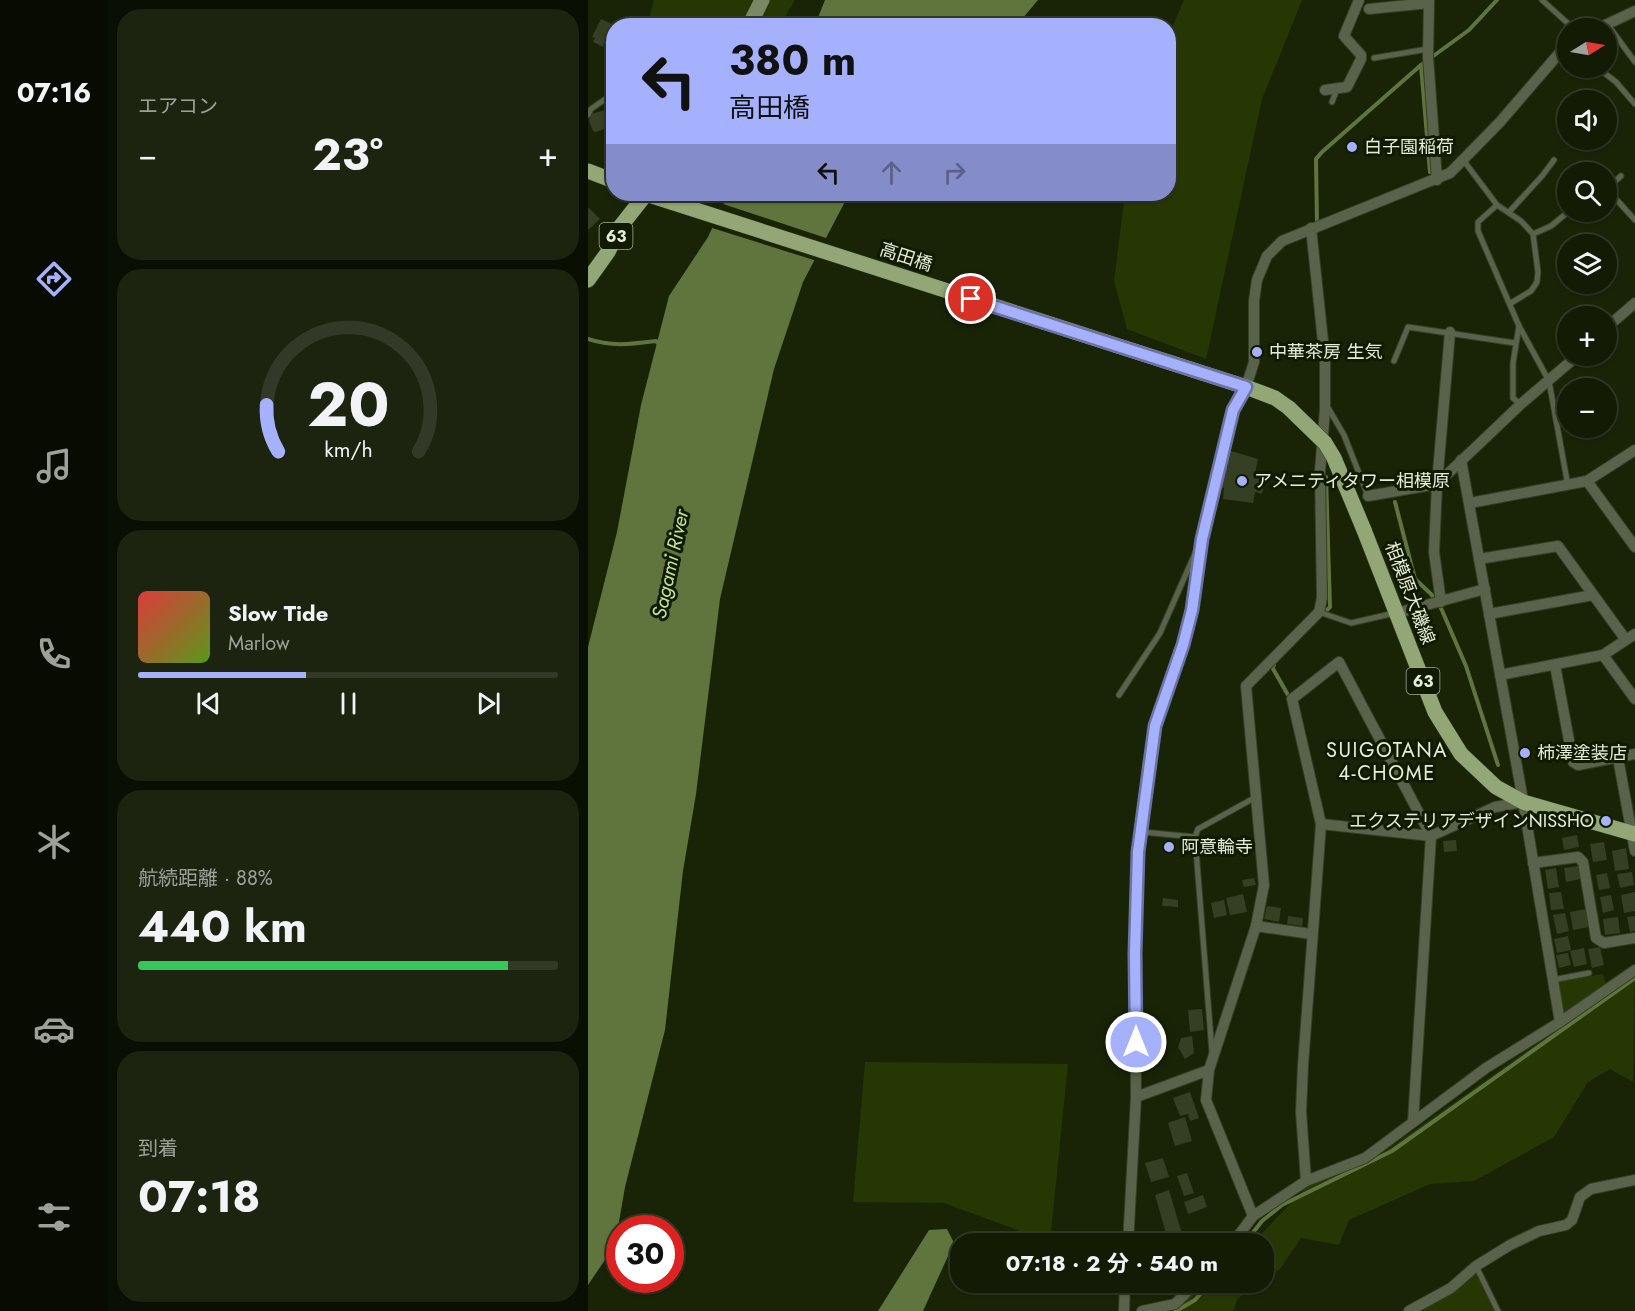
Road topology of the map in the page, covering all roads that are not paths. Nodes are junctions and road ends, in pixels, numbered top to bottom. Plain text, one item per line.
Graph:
1 (762, 0) edge
2 (1359, 0) edge
3 (1542, 0) edge
4 (1429, 1) edge
5 (1369, 9) dead end
6 (1635, 11) edge
7 (752, 18) edge
8 (1562, 18) edge
9 (1617, 20) edge
10 (1617, 42) edge
11 (1557, 55) edge
12 (1374, 58) dead end
13 (1428, 58) junction
14 (1635, 62) edge
15 (1611, 78) edge
16 (1337, 89) junction
17 (1325, 90) dead end
18 (606, 99) edge
19 (1332, 102) dead end
20 (1635, 104) edge
21 (588, 115) edge
22 (1554, 160) dead end
23 (1464, 161) junction
24 (588, 171) edge
25 (1621, 176) dead end
26 (606, 178) edge
27 (1617, 179) edge
28 (1437, 180) junction
29 (1617, 199) edge
30 (644, 201) edge
31 (668, 201) edge
32 (1497, 205) junction
33 (1509, 212) junction
34 (1557, 220) edge
35 (1635, 220) edge
36 (1311, 228) junction
37 (1533, 234) junction
38 (588, 279) edge
39 (1511, 303) junction
40 (1635, 303) edge
41 (1617, 319) edge
42 (1519, 326) junction
43 (1450, 332) junction
44 (1515, 343) junction
45 (1394, 361) dead end
46 (1566, 366) edge
47 (1549, 381) junction
48 (1239, 385) junction
49 (1325, 402) junction
50 (1521, 404) junction
51 (1634, 452) edge
52 (1461, 460) junction
53 (1587, 482) junction
54 (1437, 484) junction
55 (1568, 486) junction
56 (1368, 496) joint
57 (1470, 503) junction
58 (1202, 539) junction
59 (1635, 547) edge
60 (1479, 560) junction
61 (1485, 589) junction
62 (1593, 595) junction
63 (1441, 602) junction
64 (1320, 613) junction
65 (1397, 613) junction
66 (1489, 614) junction
67 (1630, 637) edge
68 (1603, 655) junction
69 (1555, 665) junction
70 (1500, 675) junction
71 (1119, 695) dead end
72 (1635, 699) edge
73 (1635, 754) edge
74 (1618, 758) junction
75 (1258, 796) junction
76 (1523, 802) junction
77 (1321, 824) junction
78 (1142, 832) junction
79 (1633, 834) edge
80 (1431, 836) junction
81 (1194, 837) junction
82 (1635, 851) edge
83 (1533, 863) junction
84 (1256, 926) junction
85 (1311, 934) junction
86 (1635, 938) edge
87 (1635, 970) edge
88 (1588, 973) dead end
89 (1553, 980) junction
90 (1560, 1022) junction
91 (1212, 1056) junction
92 (1209, 1070) junction
93 (1136, 1097) junction
94 (1413, 1122) junction
95 (1635, 1180) edge
96 (1306, 1181) junction
97 (1253, 1216) junction
98 (1129, 1233) edge
99 (1240, 1233) edge
100 (1476, 1266) junction
101 (1125, 1293) edge
102 (1186, 1293) edge
103 (1124, 1311) edge
104 (1142, 1311) edge
105 (1409, 1311) edge
106 (1498, 1311) edge

1 - 7 main road
2 - 16 street
3 - 8 lane
4 - 5 street
4 - 13 street
6 - 9 street
10 - 14 lane
11 - 23 street
12 - 13 lane
13 - 28 street
15 - 20 lane
16 - 17 street
16 - 19 lane
18 - 21 lane
22 - 33 lane
23 - 28 street
23 - 32 lane
24 - 26 main road
25 - 27 lane
28 - 36 street
29 - 35 lane
30 - 38 main road, 63
31 - 48 main road, 高田橋 / 63
32 - 33 lane
32 - 39 lane
33 - 37 lane
34 - 37 lane
36 - 48 street
36 - 49 street
37 - 39 lane
39 - 42 lane
40 - 41 street
42 - 44 lane
42 - 47 lane
43 - 44 lane
43 - 45 lane
43 - 54 street
44 - 50 lane
46 - 47 street
47 - 50 street
47 - 55 lane
48 - 58 street
48 - 65 main road, 相模原大磯線 / 63, bridge
49 - 56 lane
49 - 64 street
50 - 52 street
51 - 53 street
52 - 54 street
52 - 57 street
53 - 55 street
53 - 59 street
54 - 56 street
54 - 63 street
55 - 57 street
57 - 60 street
58 - 71 lane
58 - 78 street
60 - 61 street
60 - 62 street
61 - 63 street
61 - 66 street
62 - 66 street
62 - 67 street
63 - 65 street
64 - 65 lane
64 - 75 street
65 - 76 main road, 相模原大磯線 / 63
66 - 70 street
67 - 68 street
68 - 69 street
68 - 72 street
69 - 70 street
69 - 74 street
70 - 76 street
73 - 74 street
74 - 79 street
75 - 81 lane
75 - 84 street
76 - 79 main road, 相模原大磯線 / 63
76 - 80 street
76 - 83 street
77 - 80 street
77 - 80 street
77 - 85 street
78 - 81 lane
78 - 93 street
79 - 82 street
80 - 94 street
81 - 91 lane
83 - 86 street
83 - 89 street
84 - 85 street
84 - 91 street
85 - 96 street
87 - 90 street
88 - 89 lane
89 - 90 street
90 - 94 street
91 - 92 street
92 - 93 street
92 - 97 street
93 - 98 street
94 - 96 street
95 - 100 street
96 - 97 street
97 - 99 street
100 - 105 street
100 - 106 lane
101 - 103 street
102 - 104 street

